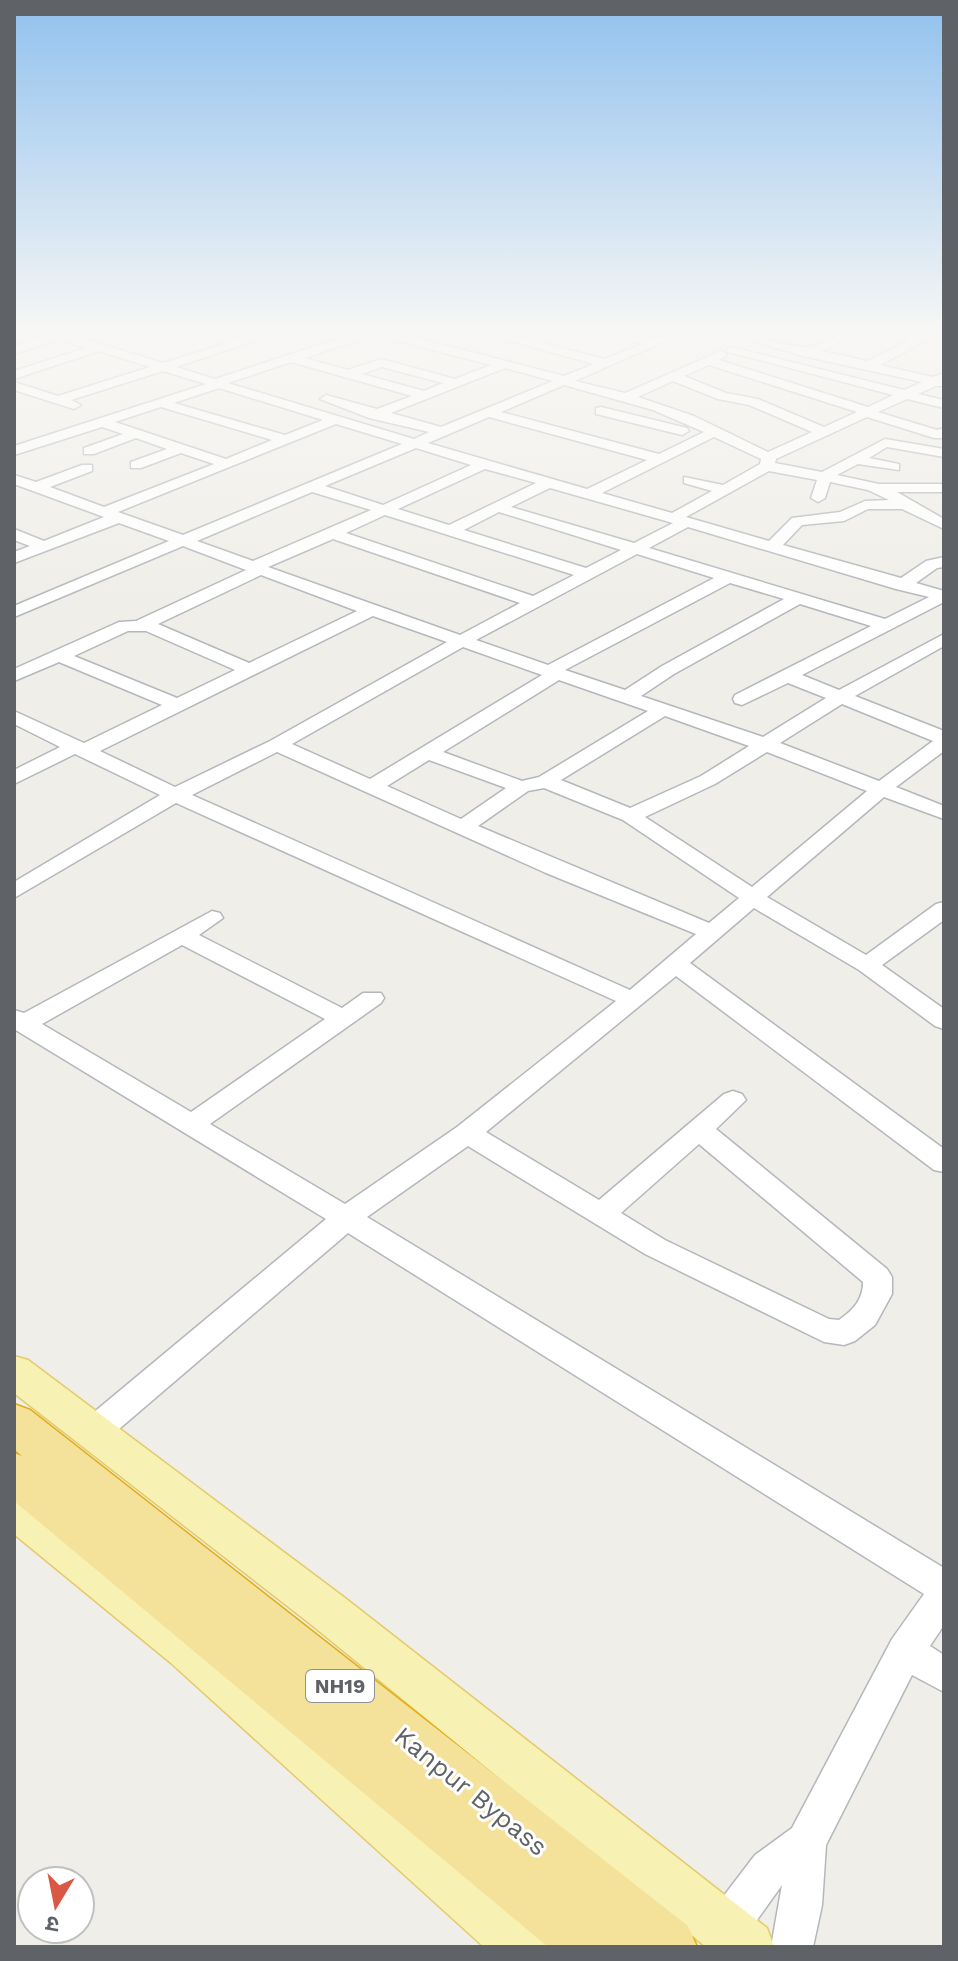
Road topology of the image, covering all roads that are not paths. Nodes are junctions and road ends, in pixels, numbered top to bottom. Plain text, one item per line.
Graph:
1 (99, 423) edge
2 (103, 423) edge
3 (226, 423) edge
4 (328, 423) edge
5 (347, 423) edge
6 (355, 423) edge
7 (410, 423) edge
8 (466, 423) edge
9 (525, 423) edge
10 (648, 423) edge
11 (692, 423) edge
12 (802, 423) edge
13 (846, 423) edge
14 (899, 423) edge
15 (351, 424) junction
16 (443, 432) junction
17 (824, 432) junction
18 (944, 432) edge
19 (24, 433) dead end
20 (138, 433) junction
21 (709, 434) junction
22 (44, 440) junction
23 (286, 440) junction
24 (417, 443) junction
25 (182, 448) junction
26 (14, 451) edge
27 (89, 451) dead end
28 (944, 453) edge
29 (661, 459) junction
30 (855, 459) junction
31 (768, 461) junction
32 (227, 464) junction
33 (484, 464) junction
34 (136, 465) dead end
35 (894, 467) dead end
36 (87, 468) dead end
37 (157, 475) dead end
38 (825, 476) junction
39 (14, 479) edge
40 (689, 480) dead end
41 (550, 482) junction
42 (37, 487) junction
43 (315, 488) junction
44 (876, 488) junction
45 (944, 488) edge
46 (725, 490) junction
47 (589, 494) junction
48 (818, 498) dead end
49 (83, 504) junction
50 (906, 506) junction
51 (497, 507) junction
52 (384, 509) junction
53 (944, 509) edge
54 (111, 514) junction
55 (680, 520) junction
56 (944, 524) edge
57 (451, 530) junction
58 (14, 534) edge
59 (332, 534) junction
60 (182, 541) junction
61 (44, 546) junction
62 (772, 547) junction
63 (635, 549) junction
64 (14, 558) edge
65 (944, 562) edge
66 (256, 568) junction
67 (588, 574) junction
68 (727, 578) junction
69 (902, 585) junction
70 (943, 596) edge
71 (797, 599) junction
72 (536, 603) junction
73 (372, 610) junction
74 (14, 612) edge
75 (883, 624) junction
76 (141, 625) junction
77 (944, 639) edge
78 (461, 641) junction
79 (59, 656) junction
80 (250, 670) junction
81 (553, 672) junction
82 (14, 676) edge
83 (787, 676) junction
84 (626, 698) junction
85 (839, 698) junction
86 (742, 699) dead end
87 (178, 705) junction
88 (662, 710) junction
89 (14, 717) edge
90 (944, 740) edge
91 (764, 744) junction
92 (277, 745) junction
93 (79, 749) junction
94 (428, 753) junction
95 (14, 778) edge
96 (546, 781) junction
97 (371, 787) junction
98 (521, 787) junction
99 (881, 789) junction
100 (175, 795) junction
101 (944, 813) edge
102 (630, 816) junction
103 (463, 827) junction
104 (14, 891) edge
105 (753, 898) junction
106 (944, 909) edge
107 (212, 918) dead end
108 (711, 932) junction
109 (181, 935) junction
110 (676, 964) junction
111 (867, 965) junction
112 (372, 998) dead end
113 (633, 1000) junction
114 (342, 1018) junction
115 (19, 1021) edge
116 (944, 1021) edge
117 (733, 1100) dead end
118 (191, 1125) junction
119 (698, 1128) junction
120 (467, 1133) junction
121 (944, 1163) edge
122 (602, 1213) junction
123 (346, 1218) junction
124 (14, 1371) edge
125 (14, 1423) edge
126 (93, 1432) junction
127 (14, 1473) edge
128 (14, 1509) edge
129 (944, 1587) edge
130 (944, 1595) edge
131 (905, 1651) junction
132 (944, 1675) edge
133 (806, 1842) junction
134 (731, 1941) edge
135 (523, 1947) edge
136 (595, 1947) edge
137 (667, 1947) edge
138 (792, 1947) edge

1 - 22 street
2 - 20 street
3 - 23 street
4 - 23 street
5 - 15 street
6 - 15 street
7 - 16 street
8 - 16 street
9 - 29 street
10 - 21 street
11 - 21 street
12 - 17 street
13 - 17 street
14 - 18 street
15 - 24 street
16 - 24 street
17 - 31 street
19 - 22 street
20 - 25 street
20 - 27 street
21 - 29 street
21 - 31 street
22 - 26 street
23 - 32 street
24 - 33 street
24 - 43 street
25 - 32 street
25 - 34 street
28 - 30 street
29 - 47 street
30 - 35 street
30 - 38 street
31 - 38 street
31 - 46 street
32 - 54 street
33 - 41 street
33 - 52 street
36 - 42 street
37 - 49 street
38 - 44 street
38 - 48 street
39 - 42 street
40 - 46 street
41 - 47 street
41 - 51 street
42 - 49 street
43 - 52 street
43 - 60 street
44 - 45 street
44 - 50 street
46 - 55 street
47 - 55 street
49 - 54 street
50 - 53 street
50 - 56 street
50 - 62 street
51 - 57 street
51 - 63 street
52 - 57 street
52 - 59 street
54 - 60 street
54 - 61 street
55 - 62 street
55 - 63 street
57 - 67 street
58 - 61 street
59 - 66 street
59 - 72 street
60 - 66 street
60 - 74 street
61 - 64 street
62 - 69 street
63 - 67 street
63 - 68 street
65 - 69 street
66 - 73 street
66 - 76 street
67 - 72 street
68 - 71 street
68 - 81 street
69 - 70 street
70 - 75 street
71 - 75 street
71 - 84 street
72 - 78 street
73 - 78 street
73 - 80 street
75 - 83 street
76 - 79 street
76 - 80 street
77 - 85 street
78 - 81 street
78 - 92 street
79 - 82 street
79 - 87 street
80 - 87 street
81 - 84 street
81 - 94 street
83 - 85 street
83 - 86 street
84 - 88 street
85 - 90 street
85 - 91 street
87 - 93 street
88 - 91 street
88 - 96 street
89 - 93 street
90 - 99 street
91 - 99 street
91 - 102 street
92 - 97 street
92 - 100 street
93 - 95 street
93 - 100 street
94 - 97 street
94 - 98 street
96 - 98 street
96 - 102 street
97 - 103 street
98 - 103 street
99 - 101 street
99 - 105 street
100 - 104 street
100 - 113 street
102 - 105 street
103 - 108 street
105 - 108 street
105 - 111 street
106 - 111 street
107 - 109 street
108 - 110 street
109 - 114 street
109 - 115 street
110 - 113 street
110 - 121 street
111 - 116 street
112 - 114 street
113 - 120 street
114 - 118 street
115 - 118 street
117 - 119 street
118 - 123 street
119 - 122 street
119 - 122 street
120 - 122 street
120 - 123 street
123 - 126 street
123 - 129 street
124 - 126 main road
125 - 137 highway, Kanpur Bypass / NH19
126 - 134 main road
127 - 136 highway, Kanpur Bypass / NH19
128 - 135 main road
130 - 131 street
131 - 132 street
131 - 133 street
133 - 134 street
133 - 138 street

